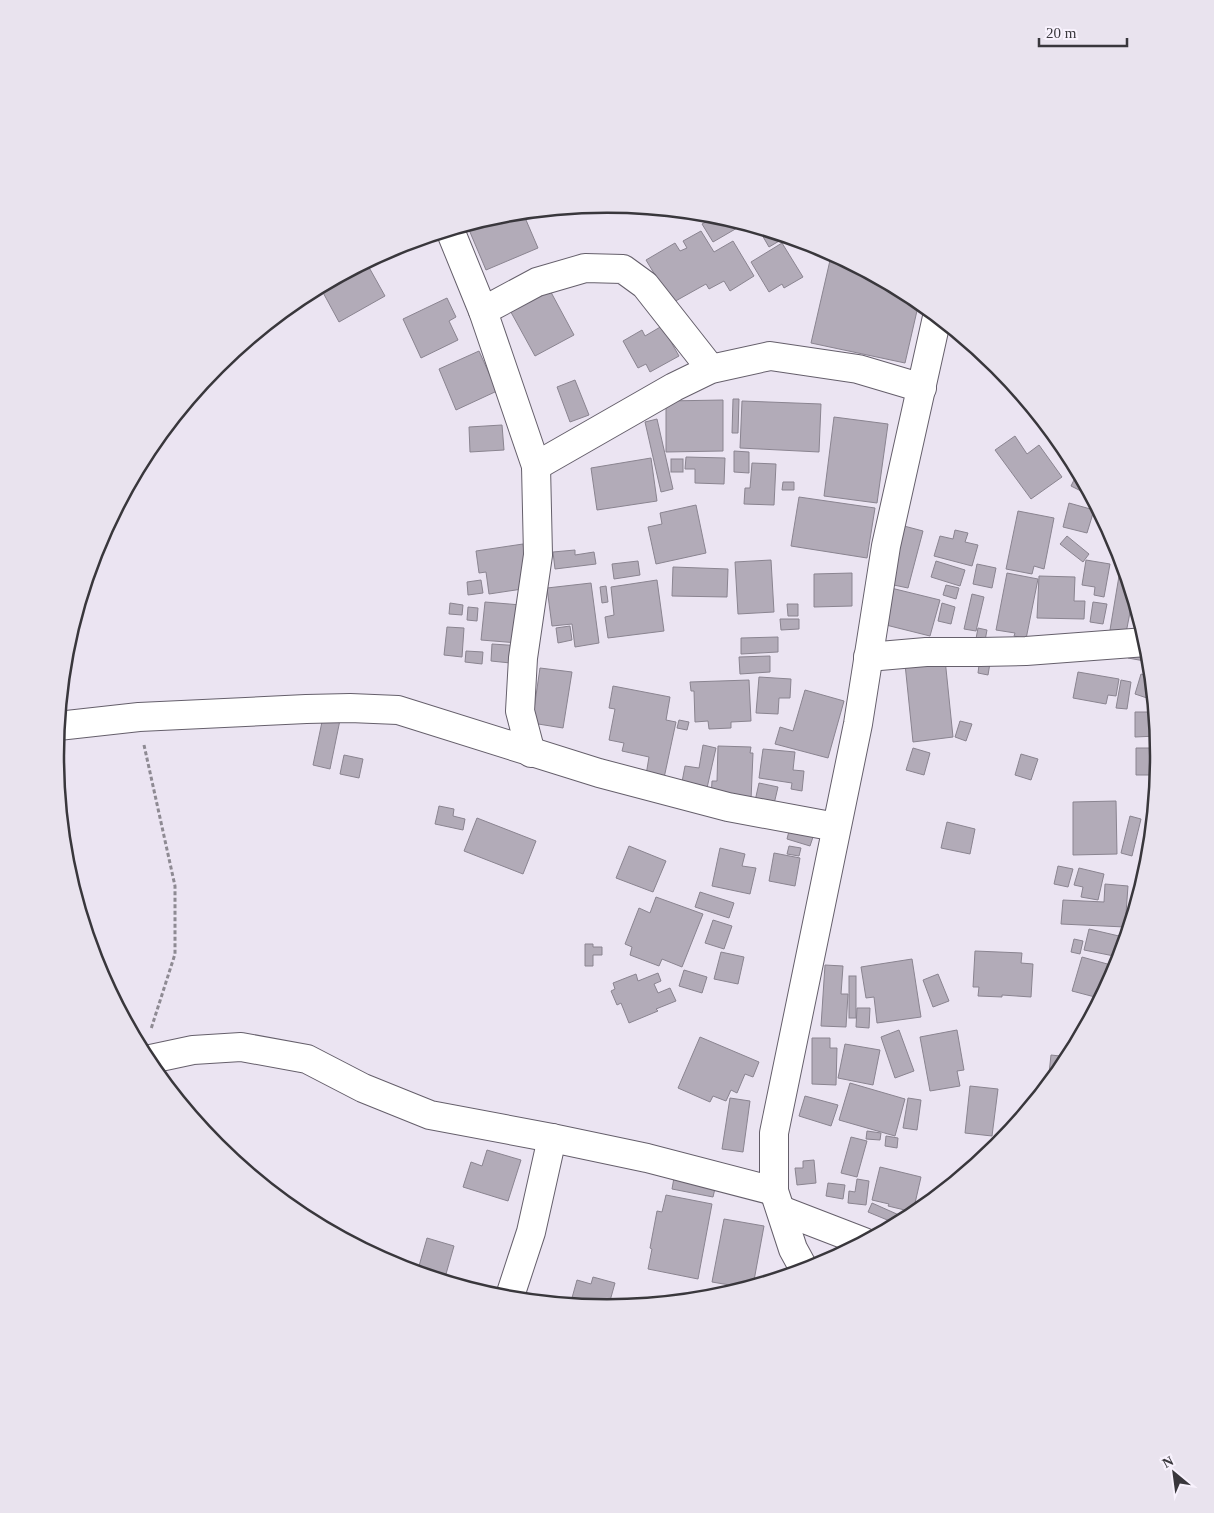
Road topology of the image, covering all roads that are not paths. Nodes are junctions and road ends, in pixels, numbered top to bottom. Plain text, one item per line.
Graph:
1 (452, 236) edge
2 (483, 312) junction
3 (935, 324) edge
4 (711, 369) junction
5 (922, 388) junction
6 (536, 466) junction
7 (1138, 643) edge
8 (868, 657) junction
9 (65, 725) edge
10 (531, 753) junction
11 (836, 826) junction
12 (149, 1048) edge
13 (552, 1138) junction
14 (777, 1200) junction
15 (857, 1239) edge
16 (801, 1264) edge
17 (512, 1291) edge

1 - 2 street
2 - 4 street
2 - 6 street
3 - 5 street
4 - 5 street
4 - 6 street
5 - 8 street
6 - 10 street
7 - 8 street
8 - 11 street
9 - 10 street
10 - 11 street
11 - 14 street
12 - 13 street
13 - 14 street
13 - 17 street
14 - 15 street
14 - 16 street

